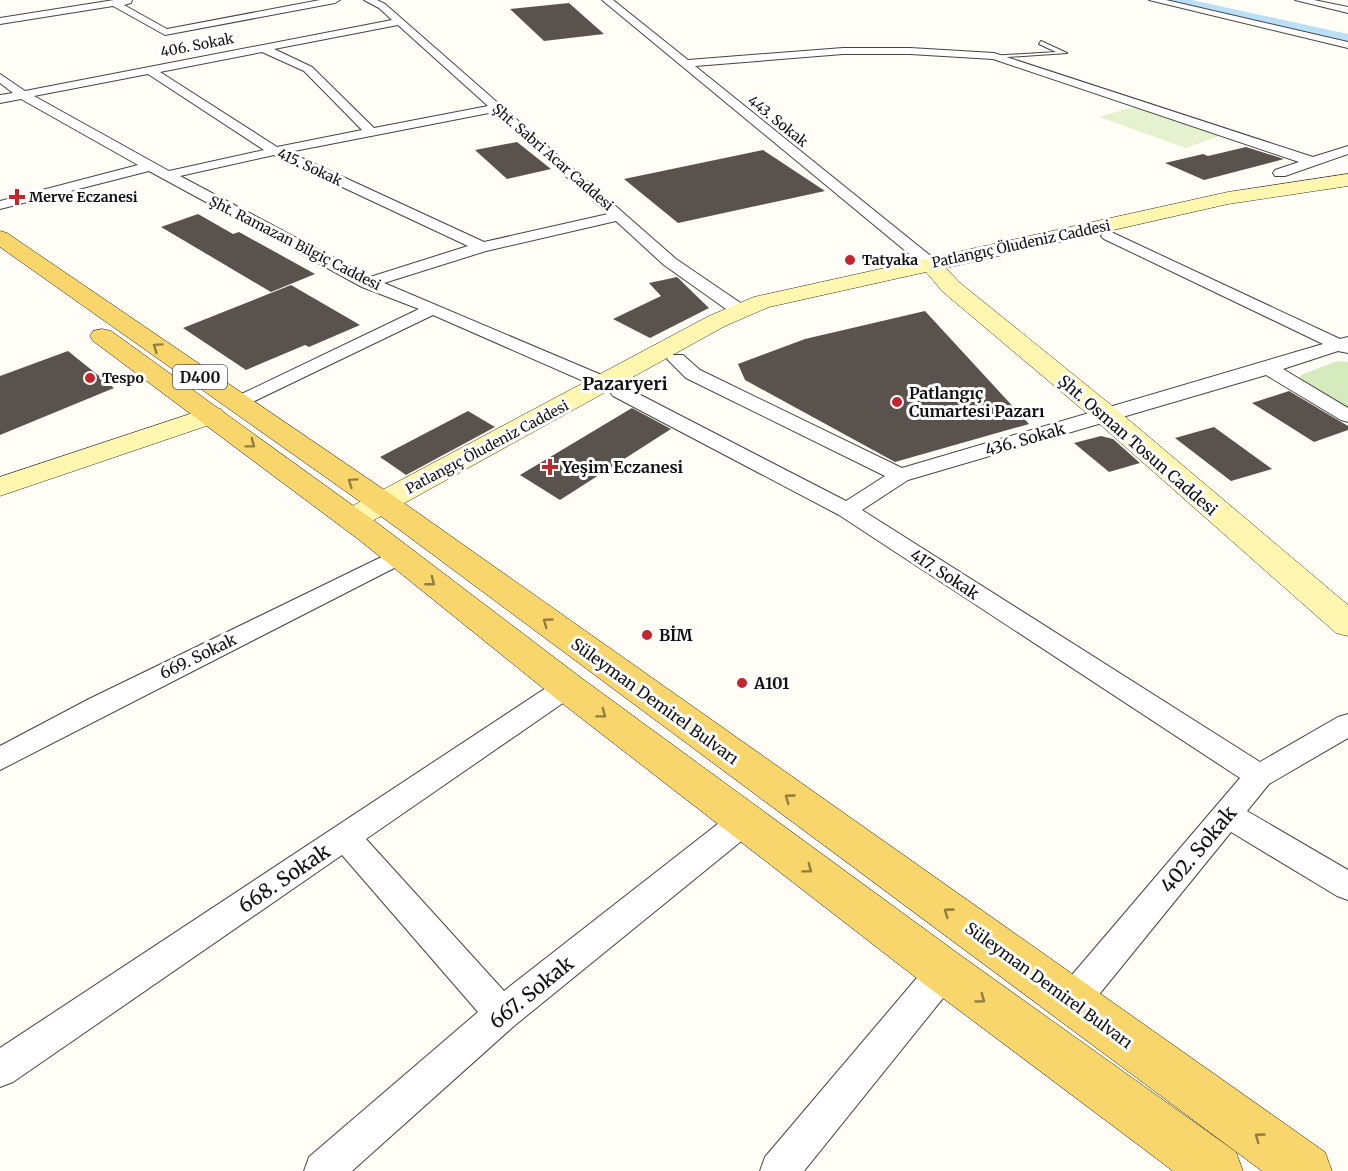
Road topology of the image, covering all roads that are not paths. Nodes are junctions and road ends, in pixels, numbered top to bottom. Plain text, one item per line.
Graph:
1 (136, 0) edge
2 (334, 0) edge
3 (369, 0) edge
4 (607, 0) edge
5 (1154, 0) edge
6 (1194, 0) edge
7 (1300, 0) edge
8 (114, 3) junction
9 (4, 7) dead end
10 (1348, 10) edge
11 (24, 17) junction
12 (0, 21) edge
13 (400, 22) junction
14 (1348, 34) edge
15 (1041, 43) dead end
16 (1348, 45) edge
17 (262, 48) junction
18 (994, 56) junction
19 (684, 64) junction
20 (148, 69) junction
21 (0, 77) edge
22 (22, 94) junction
23 (0, 99) edge
24 (498, 108) junction
25 (372, 133) junction
26 (276, 151) junction
27 (1347, 151) edge
28 (1313, 162) junction
29 (151, 166) junction
30 (1280, 172) dead end
31 (168, 175) junction
32 (1348, 180) edge
33 (1348, 190) edge
34 (0, 205) edge
35 (620, 216) junction
36 (1109, 236) junction
37 (0, 237) edge
38 (482, 247) junction
39 (0, 261) edge
40 (934, 269) junction
41 (368, 283) junction
42 (433, 309) junction
43 (739, 310) junction
44 (1345, 345) edge
45 (676, 359) junction
46 (1268, 368) junction
47 (612, 387) junction
48 (238, 403) junction
49 (211, 415) junction
50 (1106, 415) junction
51 (1348, 416) edge
52 (900, 475) junction
53 (0, 487) edge
54 (847, 510) junction
55 (380, 525) junction
56 (1348, 624) edge
57 (567, 687) junction
58 (1348, 725) edge
59 (0, 759) edge
60 (1259, 776) junction
61 (1227, 814) junction
62 (744, 821) junction
63 (345, 837) junction
64 (1348, 886) edge
65 (944, 971) junction
66 (1072, 1001) junction
67 (502, 1014) junction
68 (0, 1069) edge
69 (323, 1171) edge
70 (779, 1171) edge
71 (1217, 1171) edge
72 (1306, 1171) edge

1 - 8 street
2 - 8 street
3 - 13 street, Şht. Sabri Acar Caddesi
4 - 19 street, 443. Sokak
5 - 16 street
6 - 14 street
7 - 10 street
8 - 11 street
9 - 11 street
11 - 12 street
13 - 17 street, 406. Sokak
13 - 24 street, Şht. Sabri Acar Caddesi
15 - 18 lane
17 - 20 street, 406. Sokak
17 - 25 street
18 - 19 street
18 - 28 street
19 - 40 street, 443. Sokak
20 - 22 street, 406. Sokak
20 - 26 street, 415. Sokak
21 - 22 street, Şht. Ramazan Bilgiç Caddesi
22 - 23 street, 406. Sokak
22 - 29 street, Şht. Ramazan Bilgiç Caddesi
24 - 25 street
24 - 35 street, Şht. Sabri Acar Caddesi
25 - 26 street
26 - 31 street
26 - 38 street, 415. Sokak
27 - 28 street
28 - 30 street
29 - 31 street, Şht. Ramazan Bilgiç Caddesi
29 - 34 street
31 - 41 street, Şht. Ramazan Bilgiç Caddesi
32 - 40 main road, Patlangıç Öludeniz Caddesi
33 - 36 main road, Patlangıç Öludeniz Caddesi
35 - 38 street
35 - 43 street, Şht. Sabri Acar Caddesi
36 - 40 main road, Patlangıç Öludeniz Caddesi
36 - 44 street
48 -> 37 main road, Süleyman Demirel Bulvarı / D400
38 - 41 street
39 - 49 main road, Süleyman Demirel Bulvarı / D400
40 - 43 main road, Patlangıç Öludeniz Caddesi
40 - 45 main road, Patlangıç Öludeniz Caddesi
40 - 50 main road, Şht. Osman Tosun Caddesi
41 - 42 street, Şht. Ramazan Bilgiç Caddesi
42 - 47 street, Şht. Ramazan Bilgiç Caddesi
42 - 48 street
43 - 47 main road, Patlangıç Öludeniz Caddesi
44 - 46 street, 436. Sokak
45 - 47 main road, Patlangıç Öludeniz Caddesi
45 - 52 street
46 - 50 street, 436. Sokak
46 - 51 street
47 - 54 street, 417. Sokak
47 - 55 main road, Patlangıç Öludeniz Caddesi
55 -> 48 main road, Süleyman Demirel Bulvarı / D400
49 - 53 main road
49 -> 55 main road, Süleyman Demirel Bulvarı / D400
50 - 52 street, 436. Sokak
50 - 56 main road, Şht. Osman Tosun Caddesi
52 - 54 street, 436. Sokak
54 - 60 street, 417. Sokak
55 -> 57 main road, Süleyman Demirel Bulvarı
55 - 59 street, 669. Sokak
66 -> 55 main road, Süleyman Demirel Bulvarı
57 -> 62 main road, Süleyman Demirel Bulvarı
57 - 63 street, 668. Sokak
58 - 60 street, 402. Sokak
60 - 61 street, 402. Sokak
61 - 64 street
61 - 66 street, 402. Sokak
62 -> 65 main road, Süleyman Demirel Bulvarı
62 - 67 street, 667. Sokak
63 - 67 street
63 - 68 street, 668. Sokak
65 - 70 street
65 -> 71 main road, Süleyman Demirel Bulvarı
72 -> 66 main road, Süleyman Demirel Bulvarı
67 - 69 street, 667. Sokak

